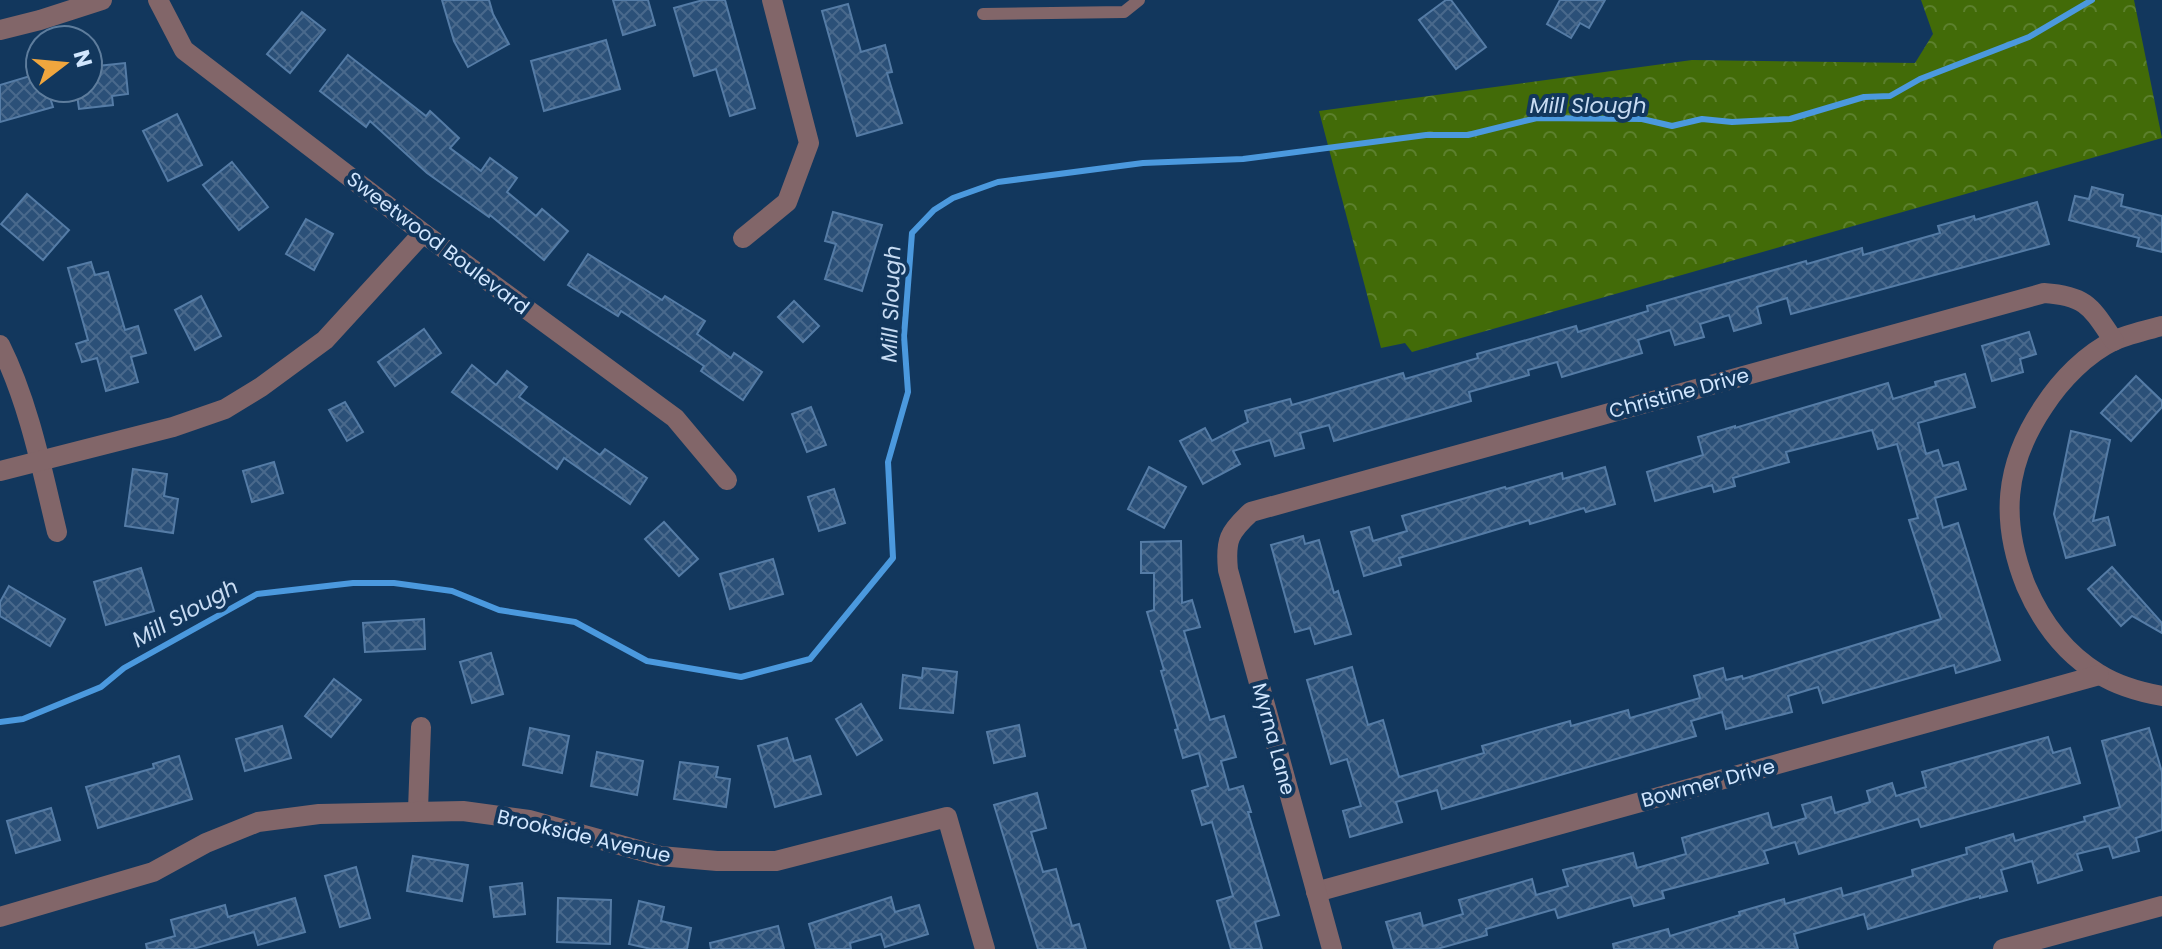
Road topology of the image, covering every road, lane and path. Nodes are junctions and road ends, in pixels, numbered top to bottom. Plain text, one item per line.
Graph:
1 (102, 0) edge
2 (158, 0) edge
3 (772, 0) edge
4 (1139, 0) edge
5 (983, 14) dead end
6 (0, 30) edge
7 (423, 233) junction
8 (743, 238) dead end
9 (2162, 326) edge
10 (2114, 341) junction
11 (0, 345) edge
12 (40, 459) junction
13 (0, 471) edge
14 (727, 480) dead end
15 (1233, 529) joint
16 (57, 532) dead end
17 (2099, 675) junction
18 (2162, 696) edge
19 (421, 727) dead end
20 (418, 810) junction
21 (1316, 892) junction
22 (2162, 906) edge
23 (0, 917) edge
24 (2032, 945) edge
25 (985, 949) edge
26 (1332, 949) edge
27 (2003, 949) edge

1 - 6 street
2 - 7 street, Sweetwood Boulevard
3 - 8 street
4 - 5 lane
7 - 12 street
7 - 14 street, Sweetwood Boulevard
9 - 10 street
10 - 15 street, Christine Drive
10 - 17 street
11 - 12 street
12 - 13 street
12 - 16 street
15 - 21 street, Myrna Lane
17 - 18 street
17 - 21 street, Bowmer Drive
19 - 20 street
20 - 23 street, Brookside Avenue
20 - 25 street, Brookside Avenue
21 - 26 street, Myrna Lane
22 - 24 street
24 - 27 street

